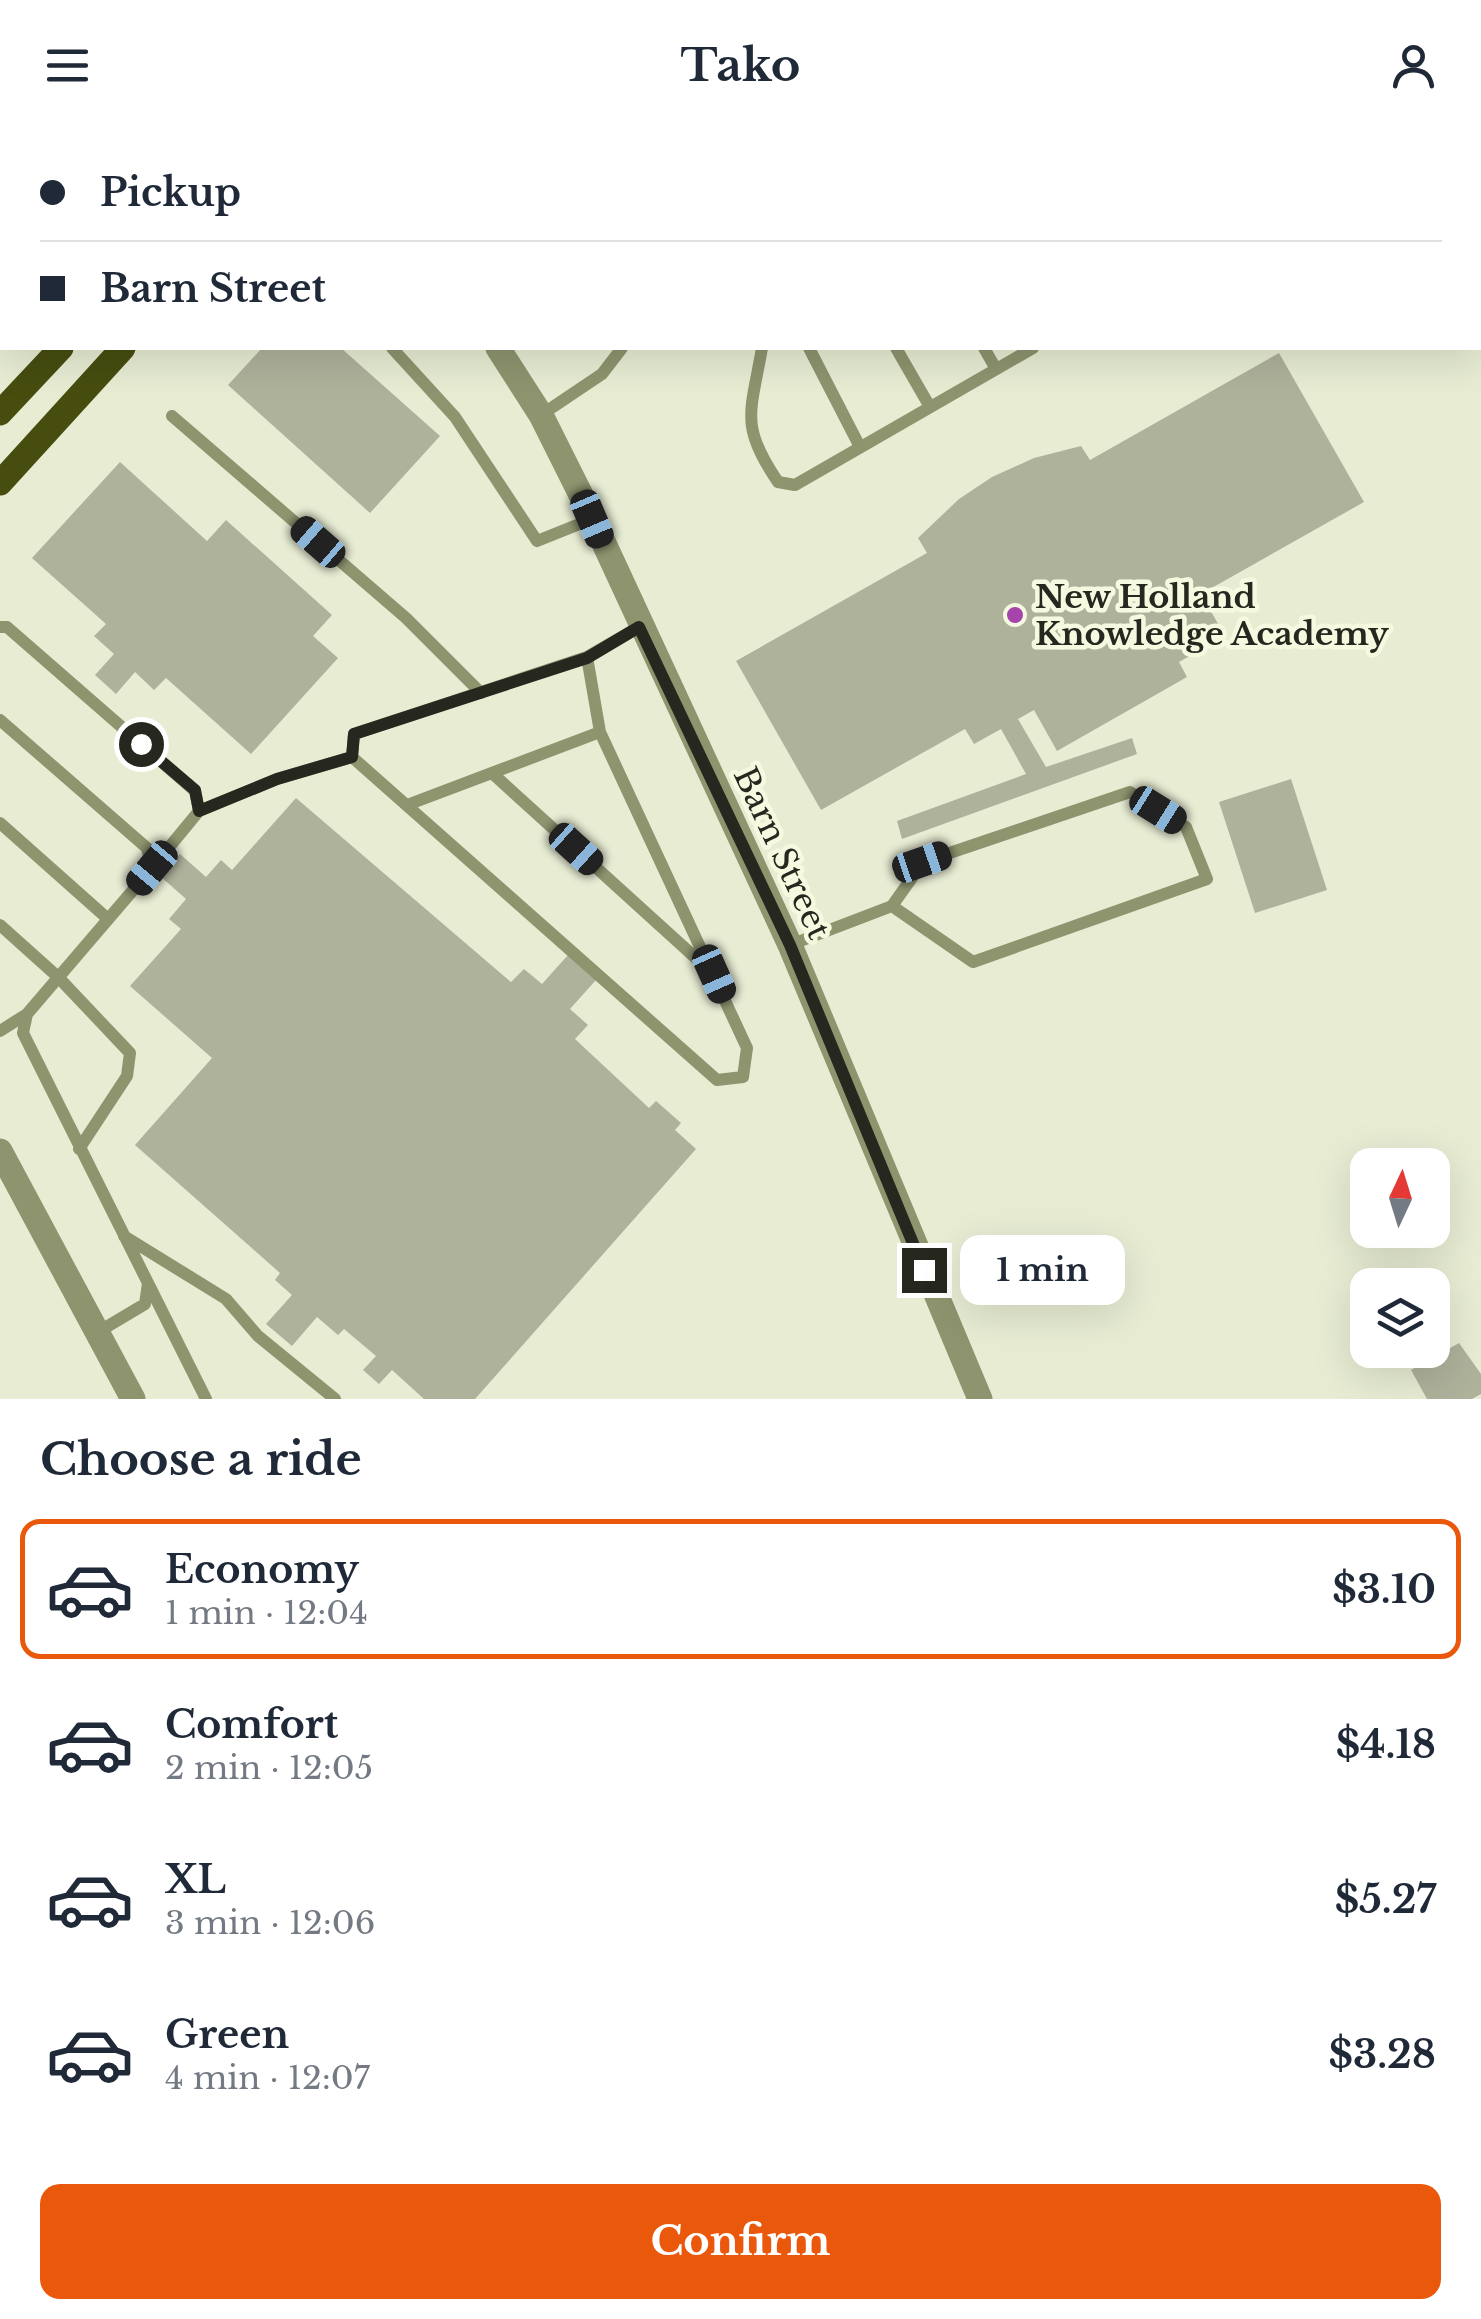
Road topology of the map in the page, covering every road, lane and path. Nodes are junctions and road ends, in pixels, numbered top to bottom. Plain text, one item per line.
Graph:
1 (58, 350) edge
2 (121, 350) edge
3 (394, 350) edge
4 (499, 350) edge
5 (620, 350) edge
6 (762, 350) edge
7 (810, 350) edge
8 (897, 350) edge
9 (985, 350) edge
10 (1029, 350) edge
11 (996, 369) junction
12 (930, 407) junction
13 (0, 413) edge
14 (541, 415) junction
15 (172, 416) dead end
16 (860, 447) junction
17 (0, 482) edge
18 (592, 519) junction
19 (0, 627) edge
20 (639, 627) junction
21 (587, 658) junction
22 (480, 693) junction
23 (0, 720) edge
24 (600, 732) junction
25 (352, 757) junction
26 (492, 773) junction
27 (407, 806) junction
28 (199, 811) junction
29 (0, 823) edge
30 (152, 868) junction
31 (892, 906) junction
32 (108, 919) junction
33 (0, 925) edge
34 (790, 945) junction
35 (714, 974) junction
36 (58, 978) junction
37 (27, 1014) junction
38 (0, 1031) edge
39 (79, 1149) junction
40 (0, 1151) edge
41 (124, 1236) junction
42 (148, 1283) junction
43 (98, 1332) junction
44 (133, 1399) edge
45 (206, 1399) edge
46 (335, 1399) edge
47 (980, 1399) edge

1 - 13 main road
2 - 17 main road
3 - 18 lane
4 - 14 street, Barn Street
5 - 14 lane
6 - 16 lane
7 - 16 lane
8 - 12 lane
9 - 11 lane
10 - 11 lane
11 - 12 lane
12 - 16 lane
14 - 18 street, Barn Street
15 - 22 lane
18 - 20 street, Barn Street
19 - 28 lane
20 - 21 lane
20 - 34 street, Barn Street
21 - 22 lane
21 - 24 lane
22 - 25 lane
23 - 30 lane
24 - 26 lane
24 - 35 lane
25 - 27 lane
25 - 28 lane
26 - 27 lane
26 - 35 lane
27 - 35 lane
28 - 30 lane
29 - 32 lane
30 - 32 lane
31 - 31 lane
31 - 34 lane
32 - 36 lane
33 - 36 lane
34 - 47 street, Barn Street
36 - 37 lane
36 - 39 lane
37 - 38 lane
37 - 39 lane
39 - 41 lane
40 - 43 street
41 - 42 lane
41 - 46 lane
42 - 43 lane
42 - 45 lane
43 - 44 street

